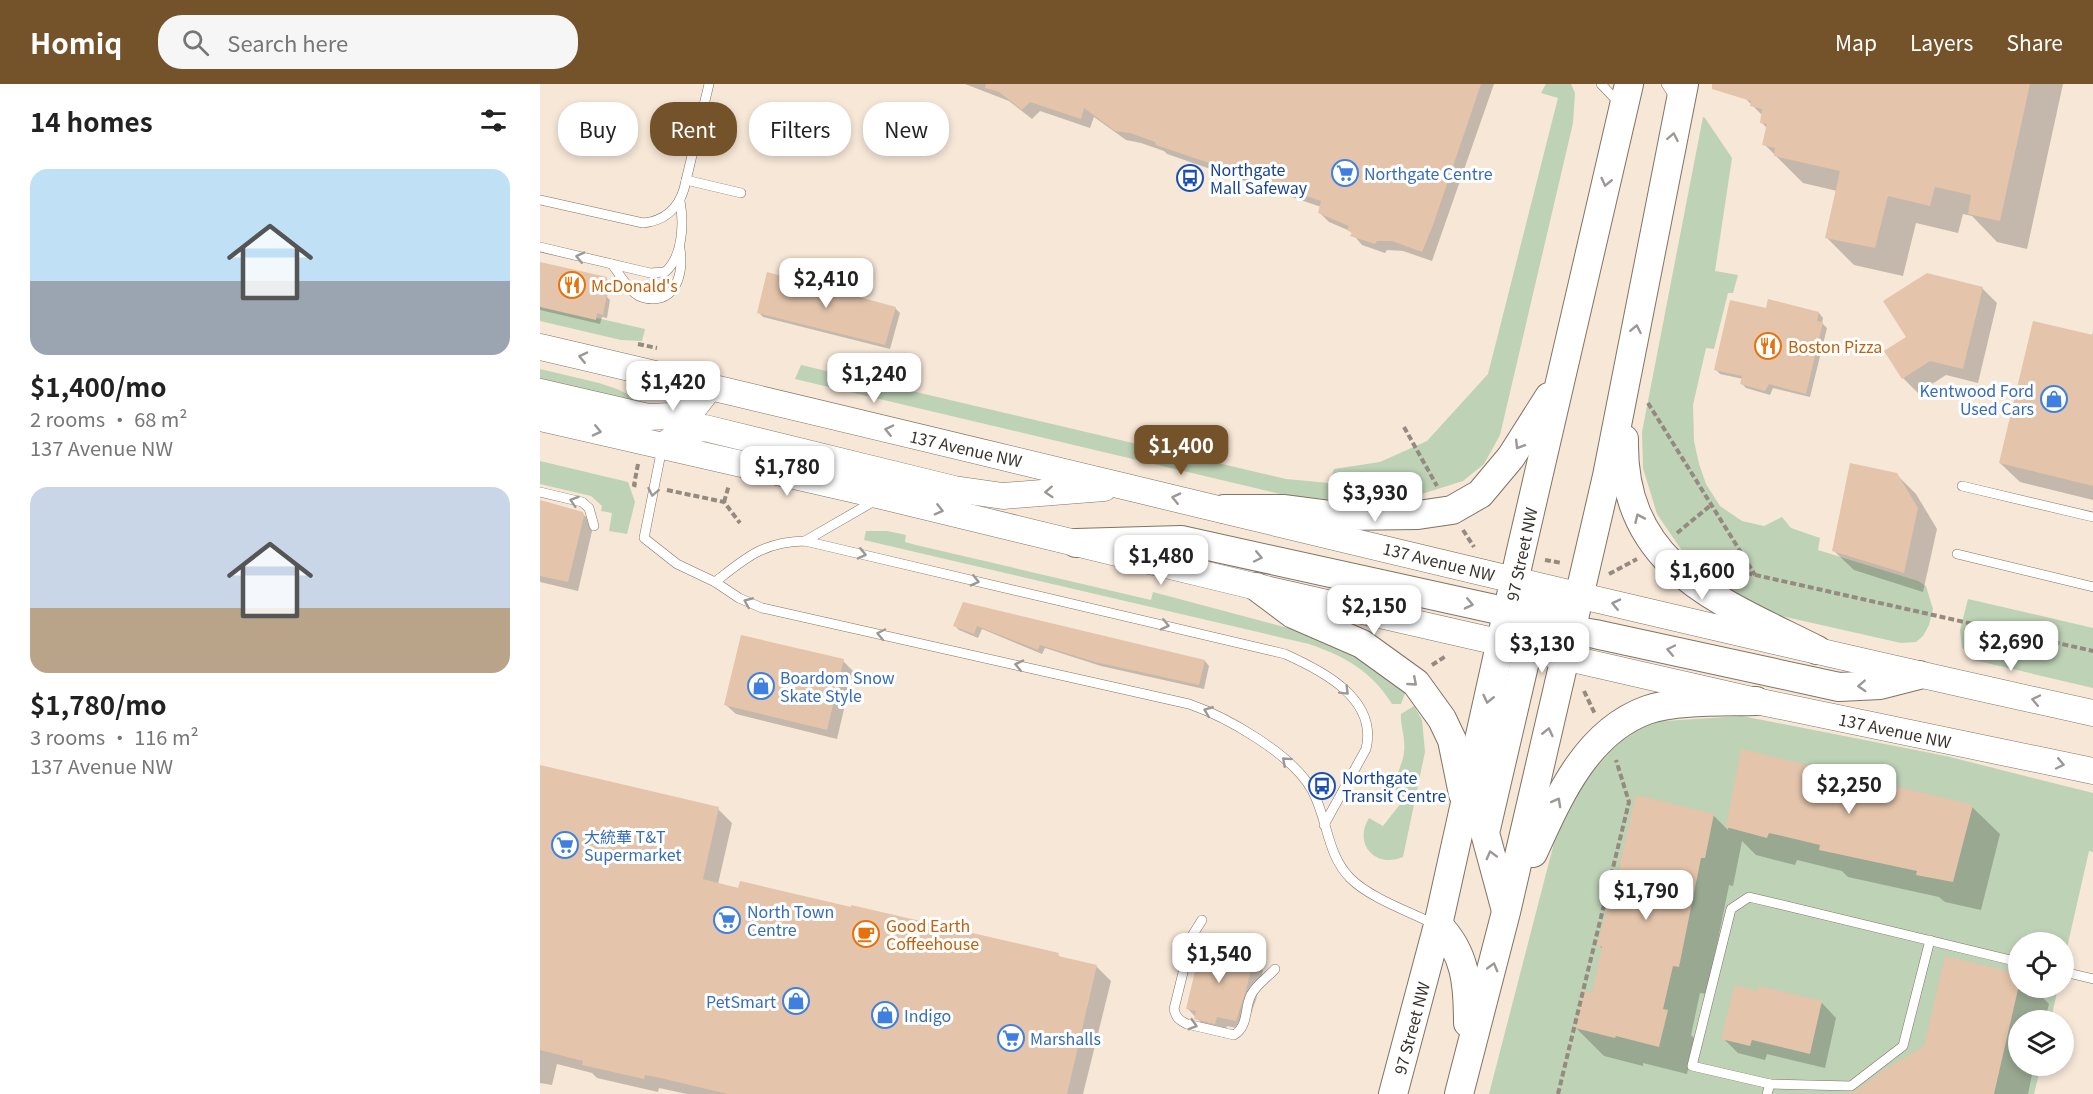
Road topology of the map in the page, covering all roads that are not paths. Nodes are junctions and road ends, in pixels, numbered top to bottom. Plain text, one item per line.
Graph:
1 (709, 84) edge
2 (1601, 84) edge
3 (1677, 91) edge
4 (1626, 96) edge
5 (686, 180) junction
6 (741, 193) dead end
7 (540, 200) edge
8 (680, 201) junction
9 (679, 244) junction
10 (540, 247) edge
11 (612, 264) junction
12 (540, 347) edge
13 (1561, 378) junction
14 (710, 387) junction
15 (1634, 391) junction
16 (540, 392) edge
17 (540, 418) edge
18 (663, 446) junction
19 (1128, 486) junction
20 (1962, 486) dead end
21 (540, 492) edge
22 (882, 496) junction
23 (1224, 509) junction
24 (2093, 517) edge
25 (594, 526) dead end
26 (805, 541) junction
27 (1076, 543) junction
28 (1956, 554) dead end
29 (1515, 579) junction
30 (715, 582) junction
31 (1257, 587) junction
32 (2093, 587) edge
33 (1578, 596) junction
34 (1518, 629) junction
35 (1572, 629) junction
36 (1817, 650) junction
37 (1565, 657) junction
38 (1919, 675) junction
39 (1756, 701) junction
40 (2093, 713) edge
41 (2093, 771) edge
42 (1465, 802) junction
43 (1324, 825) junction
44 (1506, 912) junction
45 (1202, 920) dead end
46 (1437, 925) junction
47 (1930, 940) junction
48 (2008, 959) edge
49 (1275, 969) dead end
50 (2074, 974) edge
51 (2093, 979) edge
52 (1467, 1064) junction
53 (1770, 1084) junction
54 (1393, 1094) edge
55 (1459, 1094) edge
56 (1767, 1094) edge

1 - 5 lane
2 - 4 lane
15 -> 3 main road
4 -> 13 main road, 97 Street NW
5 - 6 lane
5 - 8 lane
7 - 8 lane
8 - 9 lane
9 - 11 lane
9 - 11 lane
11 -> 10 lane
14 -> 12 main road, 137 Avenue NW
13 -> 23 main road
13 - 29 main road, 97 Street NW
14 - 16 main road
19 -> 14 main road, 137 Avenue NW
15 - 33 main road
36 -> 15 main road
17 -> 18 main road, 137 Avenue NW
19 -> 18 main road
18 - 22 main road, 137 Avenue NW
18 -> 30 lane
23 -> 19 main road, 137 Avenue NW
20 - 24 lane
25 -> 21 lane
22 - 26 lane
22 -> 27 main road, 137 Avenue NW
23 - 29 main road, 137 Avenue NW
26 - 30 lane
26 -> 43 lane
27 - 31 main road, 137 Avenue NW
27 -> 34 main road
28 - 32 lane
29 - 33 main road, 137 Avenue NW
29 - 34 main road, 97 Street NW
43 -> 30 lane
31 - 34 main road, 137 Avenue NW
31 -> 42 main road
33 - 34 main road
33 - 35 main road
36 -> 33 main road, 137 Avenue NW
34 - 35 main road
34 - 37 main road, 137 Avenue NW
34 -> 42 main road, 97 Street NW
44 -> 34 main road
35 - 37 main road
38 -> 35 main road
36 - 38 main road, 137 Avenue NW
37 - 39 main road, 137 Avenue NW
44 -> 37 main road
40 -> 38 main road, 137 Avenue NW
39 -> 41 main road, 137 Avenue NW
44 -> 39 main road
42 - 46 main road, 97 Street NW
43 - 46 lane
52 -> 44 main road
45 -> 49 lane
46 - 52 main road
46 - 54 main road, 97 Street NW
47 - 48 lane
47 - 53 lane
47 - 53 lane
50 - 51 lane
52 - 55 main road
53 - 56 lane

